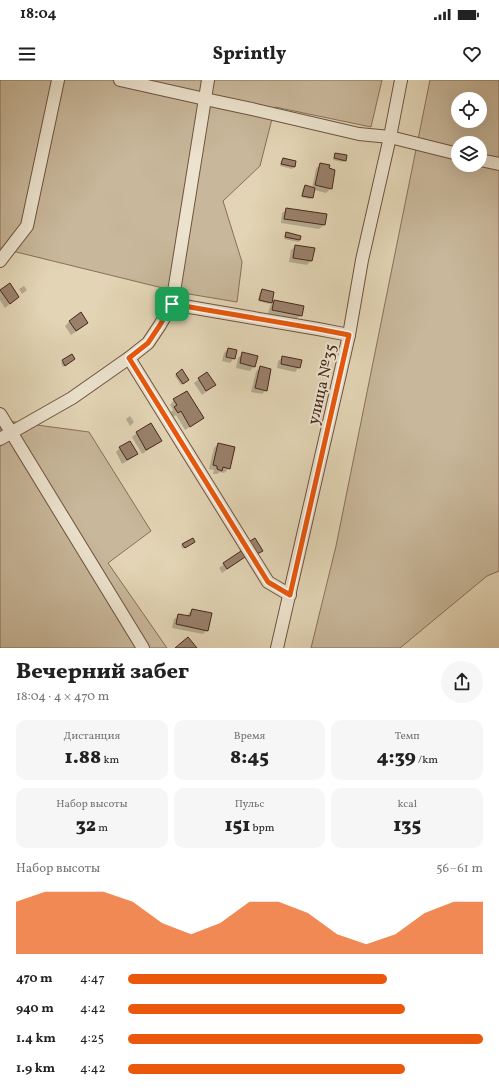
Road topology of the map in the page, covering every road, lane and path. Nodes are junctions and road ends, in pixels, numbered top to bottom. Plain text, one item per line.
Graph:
1 (58, 80) edge
2 (120, 80) edge
3 (208, 80) edge
4 (401, 80) edge
5 (205, 99) junction
6 (390, 137) junction
7 (451, 152) edge
8 (487, 161) edge
9 (499, 164) edge
10 (0, 262) edge
11 (172, 304) junction
12 (349, 335) junction
13 (129, 358) junction
14 (0, 414) edge
15 (11, 433) junction
16 (0, 439) edge
17 (290, 595) junction
18 (143, 648) edge
19 (277, 648) edge

1 - 10 street
2 - 5 street
3 - 5 street
4 - 6 street, улица №35
5 - 6 street
5 - 11 street
6 - 7 street
6 - 12 street, улица №35
8 - 9 street
11 - 12 street
11 - 13 street
12 - 17 street, улица №35
13 - 15 street
13 - 17 street
14 - 15 street
15 - 16 street
15 - 18 street
17 - 19 street, улица №35

